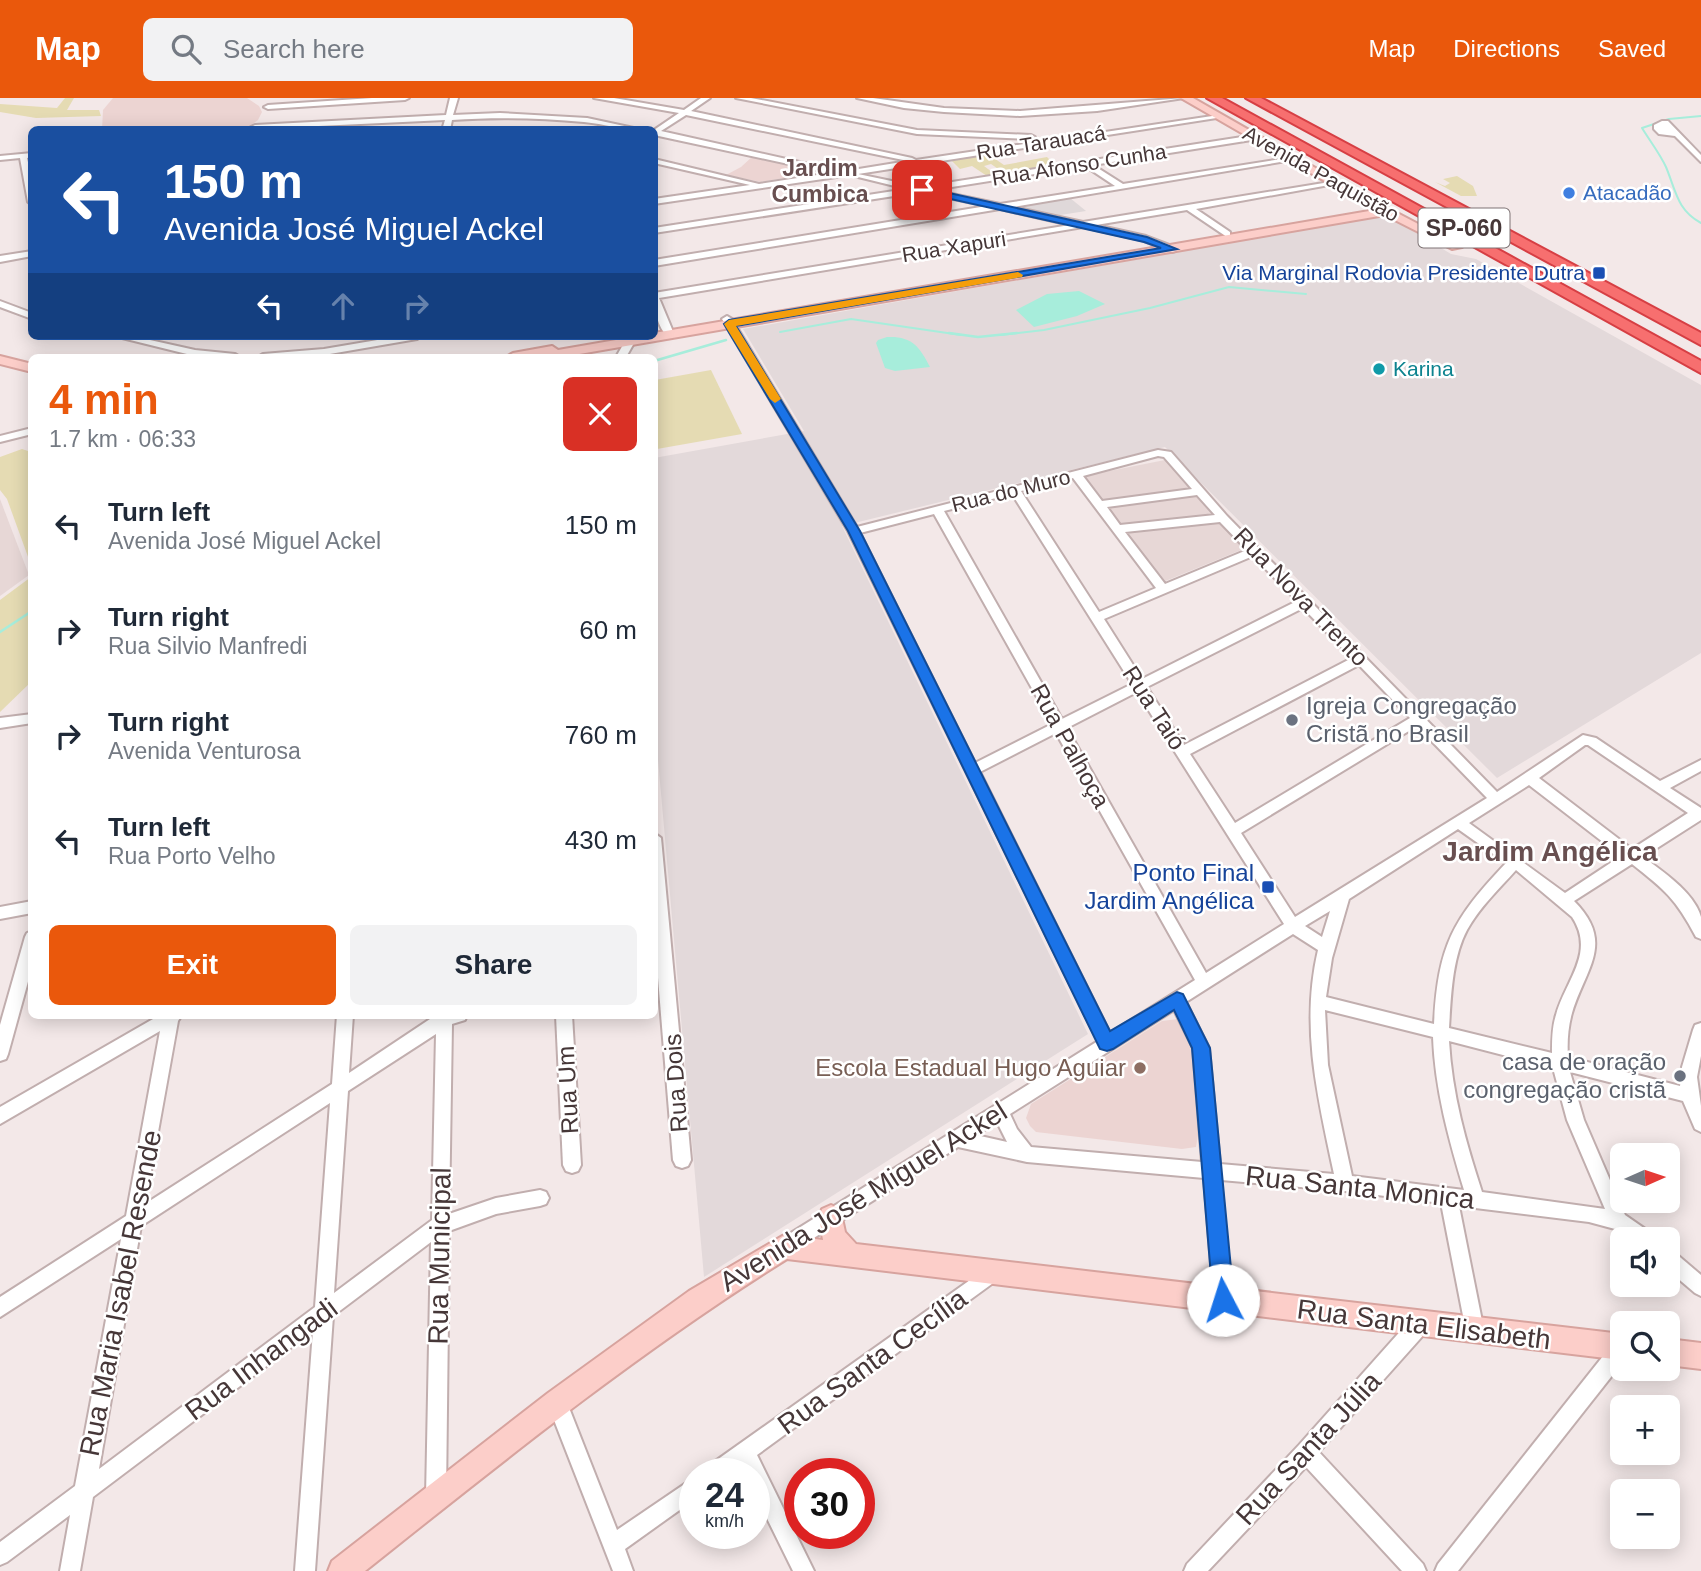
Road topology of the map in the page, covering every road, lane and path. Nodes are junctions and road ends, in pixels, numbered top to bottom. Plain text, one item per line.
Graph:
1 (405, 98) edge
2 (454, 98) edge
3 (598, 98) edge
4 (706, 98) edge
5 (740, 98) edge
6 (861, 98) edge
7 (1180, 98) edge
8 (1186, 98) edge
9 (1203, 98) edge
10 (1213, 98) edge
11 (1227, 98) edge
12 (1237, 98) edge
13 (1252, 98) edge
14 (1265, 98) edge
15 (1272, 98) edge
16 (258, 99) edge
17 (278, 106) junction
18 (268, 112) edge
19 (685, 112) junction
20 (1294, 114) junction
21 (449, 116) junction
22 (1219, 117) junction
23 (284, 126) joint
24 (447, 126) edge
25 (622, 126) edge
26 (658, 131) edge
27 (658, 134) edge
28 (1678, 134) dead end
29 (996, 137) junction
30 (1078, 137) junction
31 (1255, 137) junction
32 (1003, 149) junction
33 (27, 155) edge
34 (1700, 157) edge
35 (0, 158) edge
36 (899, 158) junction
37 (1294, 159) junction
38 (658, 162) edge
39 (922, 162) junction
40 (908, 164) junction
41 (1087, 164) junction
42 (815, 168) junction
43 (874, 169) junction
44 (845, 173) junction
45 (813, 178) junction
46 (739, 179) junction
47 (872, 179) junction
48 (1336, 183) junction
49 (763, 186) junction
50 (1122, 187) junction
51 (743, 189) junction
52 (922, 190) junction
53 (661, 195) edge
54 (1364, 198) junction
55 (965, 200) junction
56 (1188, 207) junction
57 (1001, 208) junction
58 (1385, 209) junction
59 (972, 212) junction
60 (1083, 225) junction
61 (658, 230) edge
62 (1227, 233) junction
63 (1456, 247) joint
64 (1164, 248) junction
65 (28, 254) edge
66 (0, 259) edge
67 (658, 262) edge
68 (1564, 293) junction
69 (658, 296) edge
70 (0, 304) edge
71 (658, 311) edge
72 (28, 314) edge
73 (728, 321) junction
74 (664, 332) edge
75 (1701, 338) edge
76 (137, 340) edge
77 (400, 340) edge
78 (619, 340) edge
79 (621, 340) edge
80 (1701, 351) edge
81 (351, 352) edge
82 (205, 354) edge
83 (316, 354) edge
84 (532, 354) edge
85 (554, 354) edge
86 (0, 355) edge
87 (1701, 358) edge
88 (0, 360) edge
89 (28, 362) edge
90 (28, 368) edge
91 (1701, 368) edge
92 (28, 432) edge
93 (0, 439) edge
94 (1167, 454) joint
95 (1076, 474) junction
96 (1015, 490) junction
97 (1200, 491) junction
98 (1100, 505) junction
99 (937, 509) junction
100 (1223, 518) junction
101 (1118, 529) junction
102 (854, 531) junction
103 (1256, 550) junction
104 (1162, 588) junction
105 (1305, 602) junction
106 (1096, 618) junction
107 (1361, 659) junction
108 (1139, 686) junction
109 (28, 719) edge
110 (1418, 719) junction
111 (0, 723) edge
112 (1059, 727) junction
113 (1182, 752) junction
114 (1701, 765) edge
115 (972, 770) junction
116 (1529, 778) junction
117 (1660, 788) junction
118 (1495, 799) junction
119 (1700, 814) edge
120 (1458, 822) junction
121 (1233, 831) junction
122 (1634, 856) junction
123 (1514, 863) junction
124 (1343, 894) junction
125 (1565, 900) junction
126 (28, 908) edge
127 (0, 913) edge
128 (658, 920) edge
129 (1293, 926) junction
130 (1701, 933) edge
131 (1325, 947) junction
132 (28, 952) edge
133 (661, 982) edge
134 (1204, 983) junction
135 (17, 994) junction
136 (0, 998) edge
137 (1177, 999) junction
138 (1317, 1001) junction
139 (167, 1019) edge
140 (171, 1019) edge
141 (345, 1019) edge
142 (446, 1019) edge
143 (449, 1019) edge
144 (564, 1019) edge
145 (1701, 1030) edge
146 (1439, 1034) junction
147 (1107, 1043) junction
148 (0, 1054) edge
149 (1560, 1064) junction
150 (340, 1089) junction
151 (1688, 1095) junction
152 (999, 1110) junction
153 (0, 1116) edge
154 (1701, 1124) edge
155 (954, 1138) junction
156 (1027, 1154) junction
157 (682, 1160) dead end
158 (572, 1165) dead end
159 (1212, 1171) junction
160 (1345, 1183) junction
161 (1448, 1196) junction
162 (540, 1198) dead end
163 (1476, 1199) junction
164 (831, 1217) junction
165 (134, 1221) junction
166 (1619, 1221) junction
167 (438, 1226) junction
168 (1628, 1227) edge
169 (784, 1247) junction
170 (849, 1255) junction
171 (1680, 1269) edge
172 (994, 1272) junction
173 (1701, 1287) edge
174 (1223, 1300) junction
175 (0, 1308) edge
176 (323, 1312) junction
177 (1420, 1324) junction
178 (1475, 1331) junction
179 (1610, 1347) edge
180 (1680, 1353) edge
181 (1701, 1356) edge
182 (1610, 1363) edge
183 (557, 1402) junction
184 (745, 1452) junction
185 (1306, 1452) junction
186 (737, 1458) edge
187 (83, 1492) junction
188 (436, 1497) junction
189 (679, 1499) edge
190 (613, 1545) junction
191 (0, 1555) edge
192 (70, 1571) edge
193 (304, 1571) edge
194 (342, 1571) edge
195 (623, 1571) edge
196 (804, 1571) edge
197 (1194, 1571) edge
198 (1416, 1571) edge
199 (1445, 1571) edge

1 - 17 street
2 - 21 street
3 - 19 street
4 - 19 street
5 - 29 street
6 - 7 street
8 - 22 street, Avenida Paquistão
9 - 54 highway
10 - 68 highway, SP-060
11 - 87 highway, SP-060
12 - 80 highway, SP-060
13 - 75 highway, SP-060
14 - 20 highway
15 - 20 highway
16 - 18 street
17 - 18 street
17 - 18 street
18 - 23 street
19 - 26 street
19 - 36 street
20 - 75 highway
21 - 23 street
21 - 24 street
21 - 25 street
22 - 30 street, Rua Tarauacá
22 - 31 street, Avenida Paquistão
27 - 42 street
28 - 34 street
29 - 30 street
29 - 32 street
30 - 32 street, Rua Tarauacá
31 - 37 street, Avenida Paquistão
31 - 41 street, Rua Afonso Cunha
32 - 39 street, Rua Tarauacá
33 - 35 street
36 - 39 street
36 - 40 street
37 - 48 street, Avenida Paquistão
37 - 50 street
38 - 46 street
39 - 40 street, Rua Tarauacá
40 - 43 street, Rua Tarauacá
41 - 50 street
41 - 52 street, Rua Afonso Cunha
42 - 44 street
42 - 45 street
43 - 44 street, Rua Tarauacá
43 - 47 street
44 - 45 street, Rua Tarauacá
44 - 47 street
45 - 49 street, Rua Tarauacá
46 - 49 street
46 - 51 street
47 - 52 street
48 - 54 street, Avenida Paquistão
48 - 56 street, Rua Xapuri
49 - 51 street, Rua Tarauacá
50 - 57 street
51 - 53 street, Rua Tarauacá
52 - 55 street
52 - 61 street, Rua Afonso Cunha
54 - 58 street, Avenida Paquistão
55 - 57 street
55 - 59 street
56 - 60 street, Rua Xapuri
56 - 62 street
57 - 59 street
57 - 60 street
58 - 62 street
58 - 63 street, Avenida Paquistão
58 - 64 street
59 - 67 street
60 - 64 street
60 - 69 street, Rua Xapuri
62 - 64 street
63 - 68 highway
64 - 73 street
65 - 66 street
68 - 91 highway, SP-060
70 - 72 street
71 - 74 street
73 - 74 street
73 - 102 street
76 - 82 street
77 - 81 street
78 - 84 street
79 - 85 street
81 - 83 street
86 - 89 street
88 - 90 street
92 - 93 street
94 - 95 street, Rua do Muro
94 - 97 street, Rua Nova Trento
95 - 96 street, Rua do Muro
95 - 98 street
96 - 99 street, Rua do Muro
96 - 106 street, Rua Taió
97 - 98 street
97 - 100 street, Rua Nova Trento
98 - 101 street
99 - 102 street, Rua do Muro
99 - 112 street, Rua Palhoça
100 - 101 street
100 - 103 street, Rua Nova Trento
101 - 104 street
102 - 115 street
103 - 104 street
103 - 105 street, Rua Nova Trento
104 - 106 street
105 - 107 street, Rua Nova Trento
105 - 108 street
106 - 108 street, Rua Taió
107 - 110 street, Rua Nova Trento
107 - 113 street
108 - 112 street
108 - 113 street, Rua Taió
109 - 111 street
110 - 118 street, Rua Nova Trento
110 - 121 street
112 - 115 street
112 - 134 street, Rua Palhoça
113 - 121 street, Rua Taió
114 - 117 street
115 - 147 street
116 - 117 street, Avenida José Miguel Ackel
116 - 118 street, Avenida José Miguel Ackel
116 - 122 street
117 - 119 street
118 - 120 street, Avenida José Miguel Ackel
119 - 122 street
120 - 123 street
120 - 124 street, Avenida José Miguel Ackel
121 - 129 street, Rua Taió
122 - 125 street
122 - 130 street
123 - 125 street
123 - 146 street
124 - 129 street, Avenida José Miguel Ackel
124 - 131 street
125 - 149 street
126 - 127 street
128 - 133 street, Rua Dois
129 - 131 street
129 - 134 street, Avenida José Miguel Ackel
131 - 138 street
132 - 135 street
133 - 157 street, Rua Dois
134 - 137 street, Avenida José Miguel Ackel
135 - 136 street
135 - 148 street
137 - 147 street, Avenida José Miguel Ackel
137 - 159 street
138 - 146 street
138 - 160 street
139 - 153 street
140 - 165 street, Rua Maria Isabel Resende
141 - 150 street
142 - 150 street
143 - 167 street, Rua Municipal
144 - 158 street, Rua Um
145 - 151 street
146 - 149 street
146 - 163 street
147 - 152 street, Avenida José Miguel Ackel
149 - 151 street
149 - 166 street
150 - 165 street
150 - 176 street
151 - 154 street
152 - 155 street, Avenida José Miguel Ackel
152 - 156 street
155 - 156 street, Rua Santa Monica
155 - 164 street, Avenida José Miguel Ackel
156 - 159 street, Rua Santa Monica
159 - 160 street, Rua Santa Monica
159 - 174 street
160 - 161 street, Rua Santa Monica
161 - 163 street, Rua Santa Monica
161 - 178 street
162 - 167 street, Rua Inhangadi
163 - 166 street, Rua Santa Monica
164 - 169 street, Avenida José Miguel Ackel
164 - 170 street
165 - 175 street
165 - 187 street, Rua Maria Isabel Resende
166 - 168 street, Rua Santa Monica
167 - 176 street, Rua Inhangadi
167 - 188 street, Rua Municipal
169 - 170 street, Rua Santa Elisabeth
169 - 183 street, Avenida José Miguel Ackel
170 - 172 street, Rua Santa Elisabeth
171 - 173 street
172 - 174 street, Rua Santa Elisabeth
172 - 184 street, Rua Santa Cecília
174 - 177 street, Rua Santa Elisabeth
176 - 187 street, Rua Inhangadi
176 - 193 street
177 - 178 street, Rua Santa Elisabeth
177 - 185 street, Rua Santa Júlia
178 - 179 street, Rua Santa Elisabeth
180 - 181 street
182 - 199 street
183 - 188 street, Avenida José Miguel Ackel
183 - 190 street
184 - 186 street, Rua Santa Cecília
184 - 196 street
185 - 197 street, Rua Santa Júlia
185 - 198 street
187 - 191 street, Rua Inhangadi
187 - 192 street, Rua Maria Isabel Resende
188 - 194 street, Avenida José Miguel Ackel
189 - 190 street
190 - 195 street

